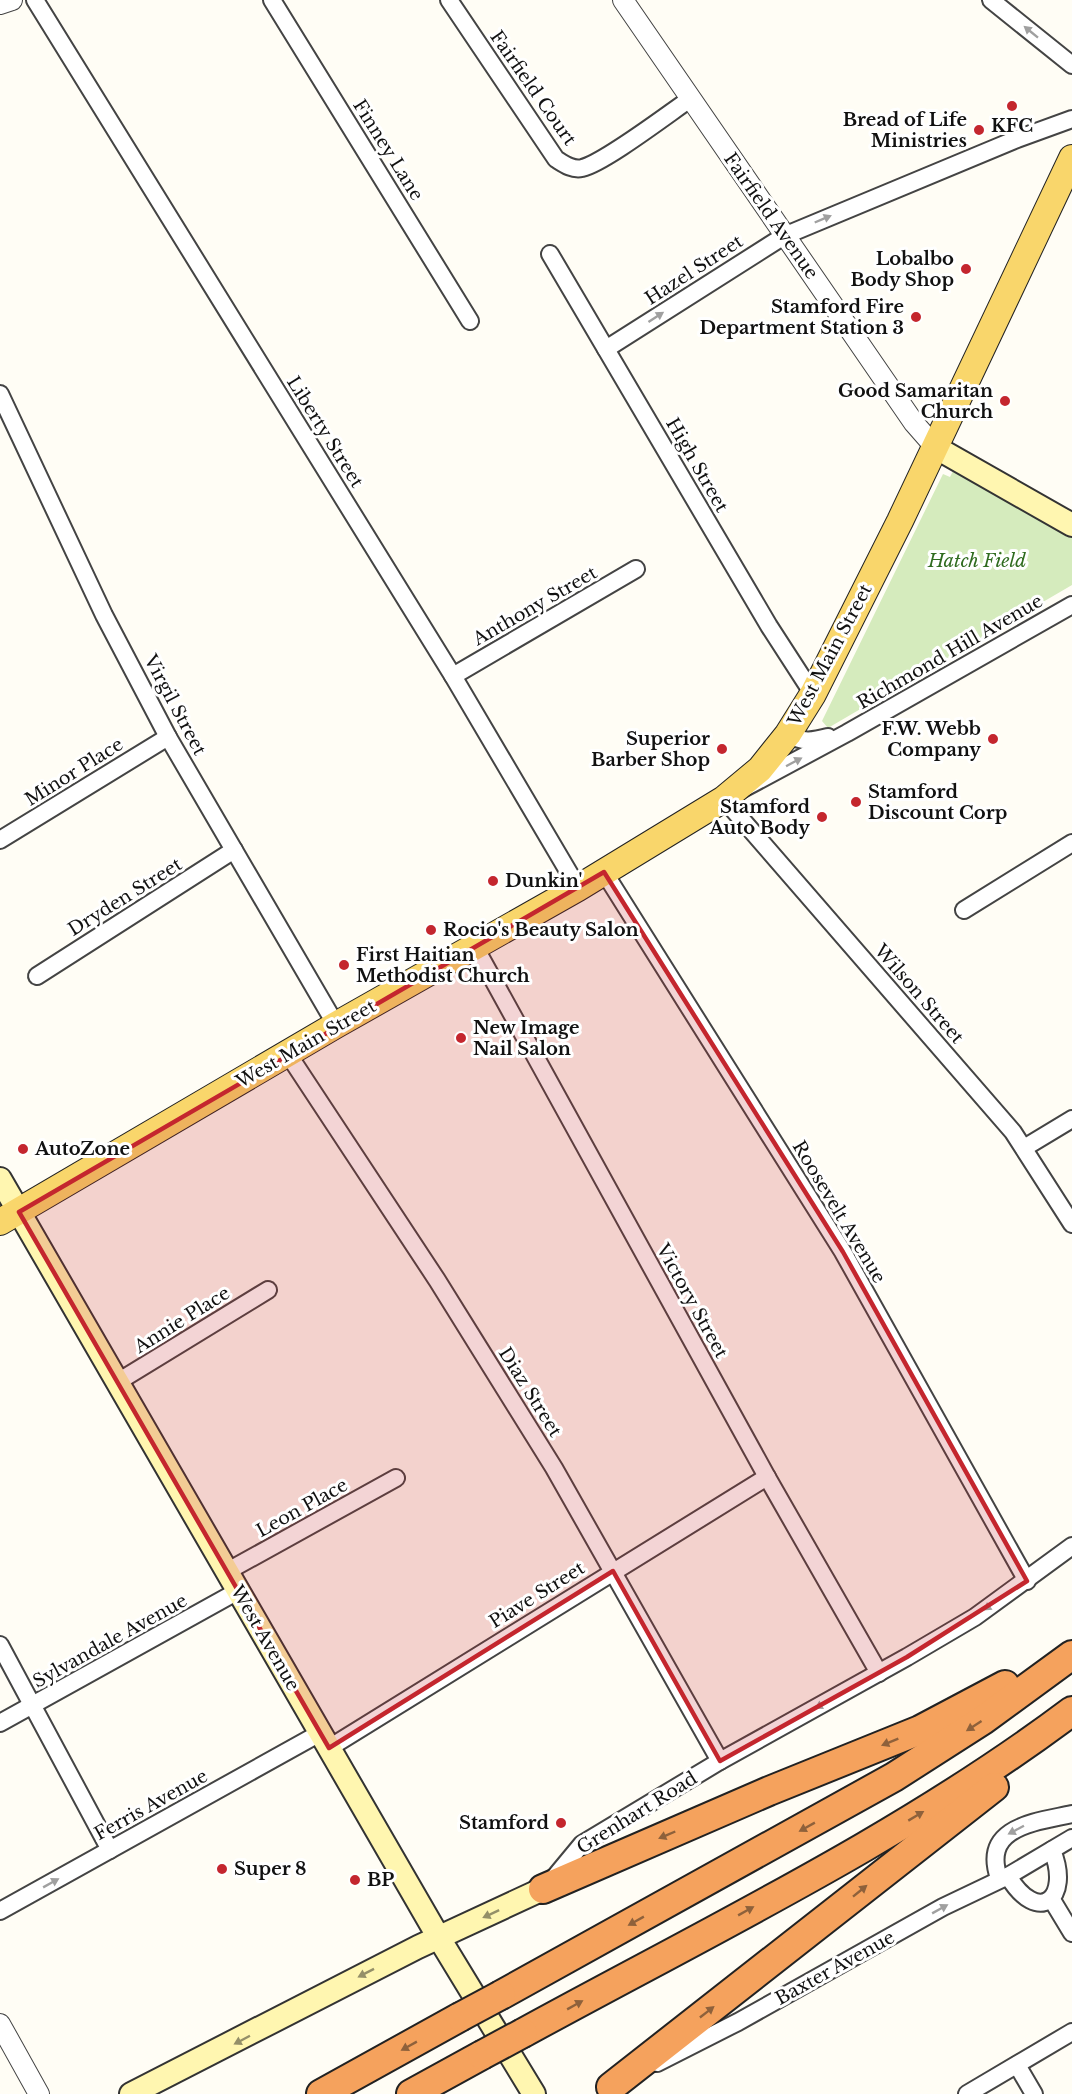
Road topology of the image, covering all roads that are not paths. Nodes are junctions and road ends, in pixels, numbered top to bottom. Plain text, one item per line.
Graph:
1 (12, 0) edge
2 (35, 0) edge
3 (272, 0) edge
4 (449, 0) edge
5 (623, 0) edge
6 (991, 0) edge
7 (0, 4) edge
8 (1072, 65) edge
9 (690, 99) junction
10 (1072, 119) edge
11 (1072, 158) edge
12 (784, 236) junction
13 (550, 254) dead end
14 (470, 321) dead end
15 (606, 349) junction
16 (0, 394) edge
17 (935, 447) junction
18 (1072, 525) edge
19 (636, 569) dead end
20 (1072, 605) edge
21 (453, 676) junction
22 (813, 694) junction
23 (847, 733) junction
24 (788, 734) junction
25 (168, 737) junction
26 (724, 799) junction
27 (0, 840) edge
28 (1072, 843) edge
29 (234, 850) junction
30 (604, 872) junction
31 (578, 888) junction
32 (964, 910) dead end
33 (475, 947) junction
34 (37, 976) dead end
35 (336, 1025) junction
36 (288, 1054) junction
37 (1072, 1119) edge
38 (1024, 1148) junction
39 (0, 1179) edge
40 (9, 1217) edge
41 (1072, 1224) edge
42 (268, 1290) dead end
43 (116, 1383) junction
44 (767, 1477) junction
45 (396, 1478) dead end
46 (1072, 1546) edge
47 (613, 1571) junction
48 (226, 1572) junction
49 (1027, 1581) junction
50 (238, 1591) junction
51 (0, 1645) edge
52 (1072, 1647) edge
53 (1072, 1655) edge
54 (879, 1673) junction
55 (33, 1706) junction
56 (1072, 1711) edge
57 (0, 1723) edge
58 (1072, 1727) edge
59 (324, 1741) junction
60 (720, 1761) junction
61 (1072, 1814) edge
62 (1072, 1838) edge
63 (110, 1850) junction
64 (1052, 1850) junction
65 (1004, 1877) junction
66 (543, 1889) junction
67 (1052, 1900) junction
68 (0, 1911) edge
69 (1072, 1933) edge
70 (439, 1938) junction
71 (0, 2024) edge
72 (1072, 2032) edge
73 (1017, 2065) junction
74 (604, 2090) edge
75 (39, 2094) edge
76 (131, 2094) edge
77 (321, 2094) edge
78 (411, 2094) edge
79 (534, 2094) edge
80 (968, 2094) edge
81 (1034, 2094) edge

1 - 7 street
2 - 21 street, Liberty Street
3 - 14 street, Finney Lane
4 - 9 street, Fairfield Court
5 - 9 street, Fairfield Avenue
8 -> 6 street
9 - 12 street, Fairfield Avenue
12 -> 10 street, Hazel Street
11 - 17 main road, West Main Street
15 -> 12 street, Hazel Street
12 - 17 street, Fairfield Avenue
13 - 15 street, High Street
15 - 22 street, High Street
16 - 25 street, Virgil Street
17 - 18 main road, Fairfield Avenue
17 - 22 main road, West Main Street
19 - 21 street, Anthony Street
20 - 23 street, Richmond Hill Avenue
21 - 31 street, Liberty Street
22 - 24 main road, West Main Street
23 - 24 street, Richmond Hill Avenue
26 -> 23 street, Richmond Hill Avenue
24 - 26 main road, West Main Street
25 - 27 street, Minor Place
25 - 29 street, Virgil Street
26 - 30 main road, West Main Street
26 - 38 street, Wilson Street
28 - 32 street
29 - 34 street, Dryden Street
29 - 35 street, Virgil Street
30 - 31 main road, West Main Street
30 - 49 street, Roosevelt Avenue
31 - 33 main road, West Main Street
33 - 35 main road, West Main Street
33 - 44 street, Victory Street
35 - 36 main road, West Main Street
36 - 40 main road, West Main Street
36 - 47 street, Diaz Street
37 - 38 street
38 - 41 street, Wilson Street
39 - 40 main road, West Avenue
40 - 43 main road, West Avenue
42 - 43 street, Annie Place
43 - 48 main road, West Avenue
44 - 47 street, Piave Street
44 - 54 street, Victory Street
45 - 48 street, Leon Place
46 - 49 street, Grenhart Road
47 - 59 street, Piave Street
47 - 60 street, Diaz Street
48 - 50 main road, West Avenue
49 -> 54 street, Grenhart Road
50 - 55 street, Sylvandale Avenue
50 - 59 main road, West Avenue
51 - 55 street
52 -> 66 highway
53 -> 77 highway, bridge
54 -> 60 street, Grenhart Road
55 - 57 street, Sylvandale Avenue
55 - 63 street
78 -> 56 highway, bridge
74 -> 58 highway
59 - 63 street, Ferris Avenue
59 - 70 main road, West Avenue
60 - 66 street, Grenhart Road
61 -> 65 street
62 - 64 street, Baxter Avenue
68 -> 63 street, Ferris Avenue
64 - 65 street, Baxter Avenue
64 - 67 street
65 - 67 street
74 -> 65 street, Baxter Avenue
66 -> 70 main road, Grenhart Road
67 - 69 street
70 -> 76 main road, Grenhart Road
70 - 79 main road, West Avenue
71 - 75 street
72 - 73 street
73 - 80 street
73 - 81 street

